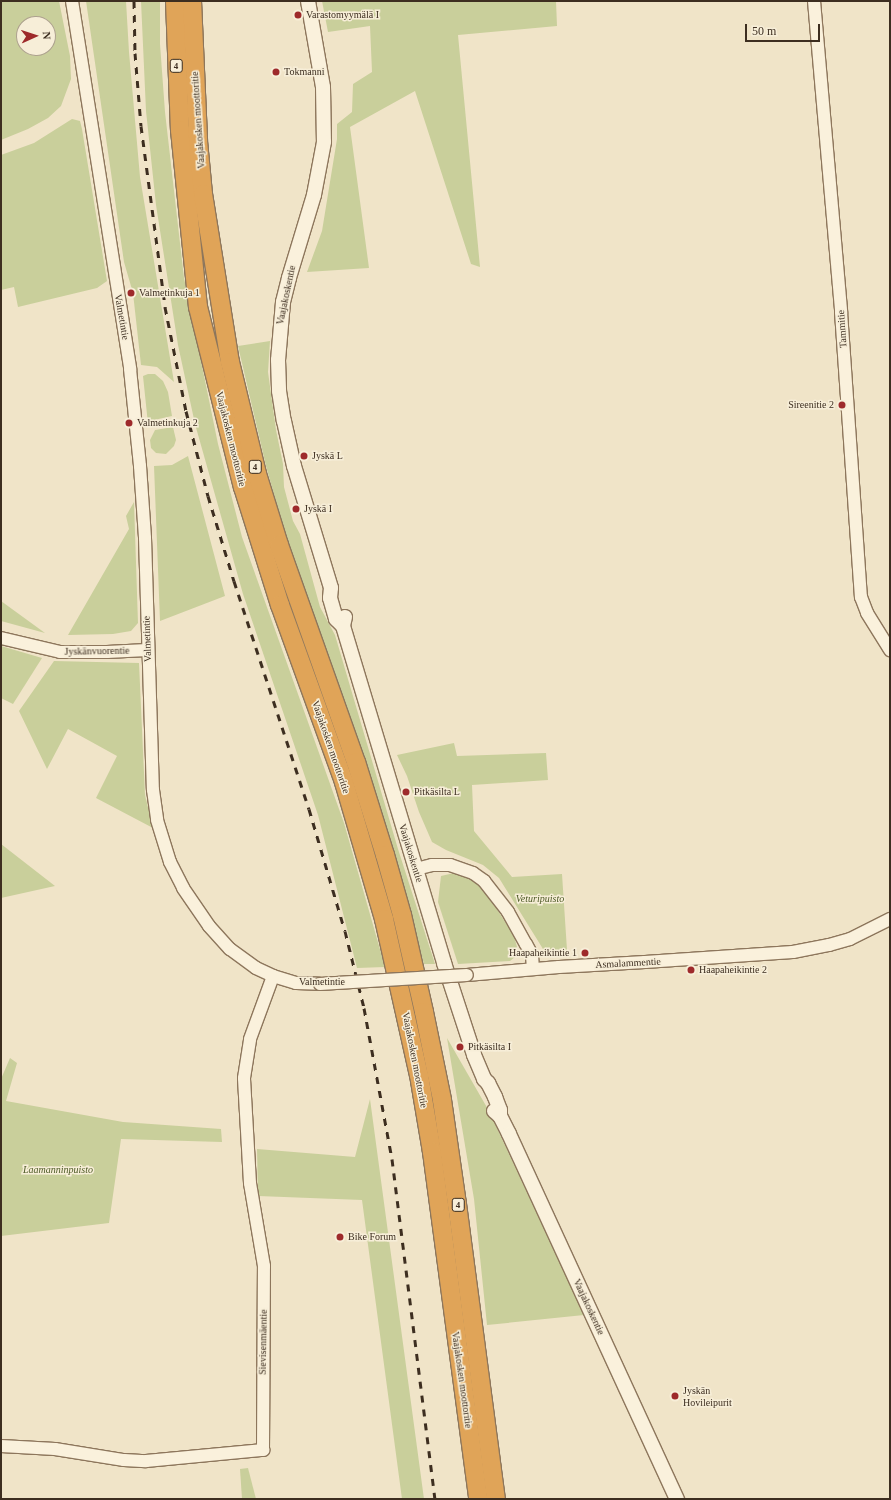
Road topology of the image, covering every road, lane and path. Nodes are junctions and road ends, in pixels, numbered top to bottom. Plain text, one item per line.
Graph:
1 (72, 1) edge
2 (175, 1) edge
3 (192, 1) edge
4 (308, 1) edge
5 (814, 1) edge
6 (1, 638) edge
7 (147, 650) junction
8 (890, 650) edge
9 (416, 870) junction
10 (890, 919) edge
11 (533, 968) junction
12 (272, 976) junction
13 (1, 1446) edge
14 (478, 1499) edge
15 (496, 1499) edge
16 (677, 1499) edge

1 - 7 street, Valmetintie
2 - 14 highway, Vaajakosken moottoritie / 4
3 - 15 highway, Vaajakosken moottoritie / 4
4 - 9 main road, Vaajakoskentie
5 - 8 street, Tammitie
6 - 7 street, Jyskänvuorentie
7 - 12 street, Valmetintie
9 - 11 street
9 - 16 main road, Vaajakoskentie
10 - 11 street, Asmalammentie
11 - 12 street, Valmetintie, bridge
12 - 13 street, Sievisenmäentie

